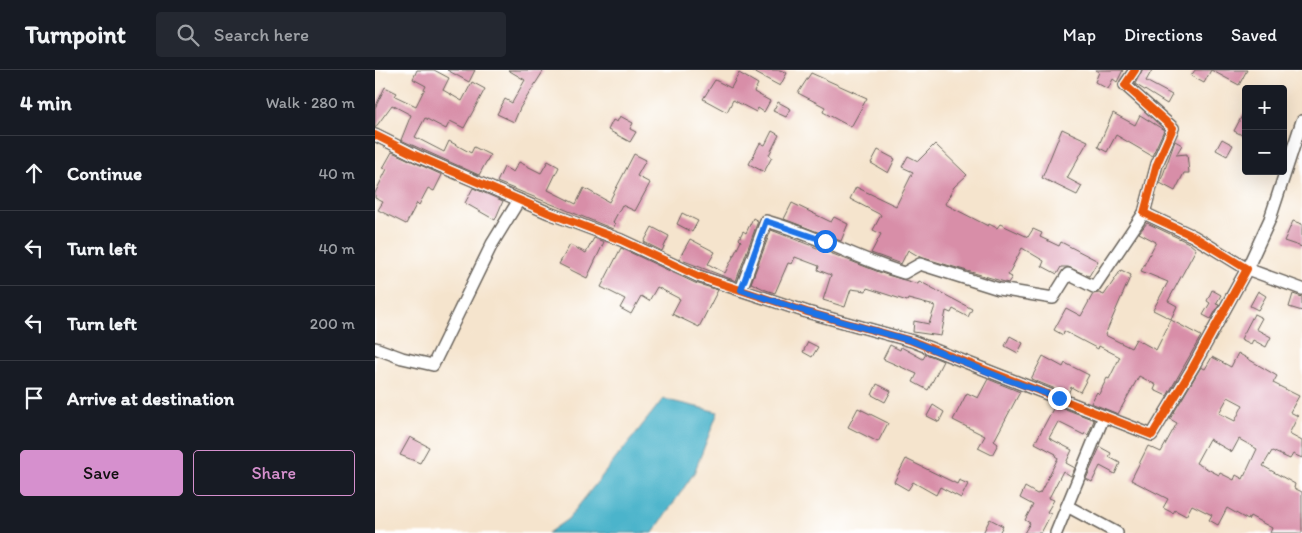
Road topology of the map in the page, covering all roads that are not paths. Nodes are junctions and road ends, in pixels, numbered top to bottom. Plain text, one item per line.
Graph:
1 (1135, 70) edge
2 (1302, 121) edge
3 (375, 135) edge
4 (519, 200) junction
5 (1144, 213) junction
6 (1247, 269) junction
7 (1302, 289) edge
8 (741, 290) junction
9 (375, 348) edge
10 (1105, 416) junction
11 (1067, 506) junction
12 (1056, 533) edge
13 (1117, 533) edge

1 - 5 street
2 - 6 street
3 - 4 street
4 - 8 street
4 - 9 street
5 - 6 street
5 - 8 street
6 - 7 street
6 - 10 street
8 - 10 street
10 - 11 street
11 - 12 street
11 - 13 street

